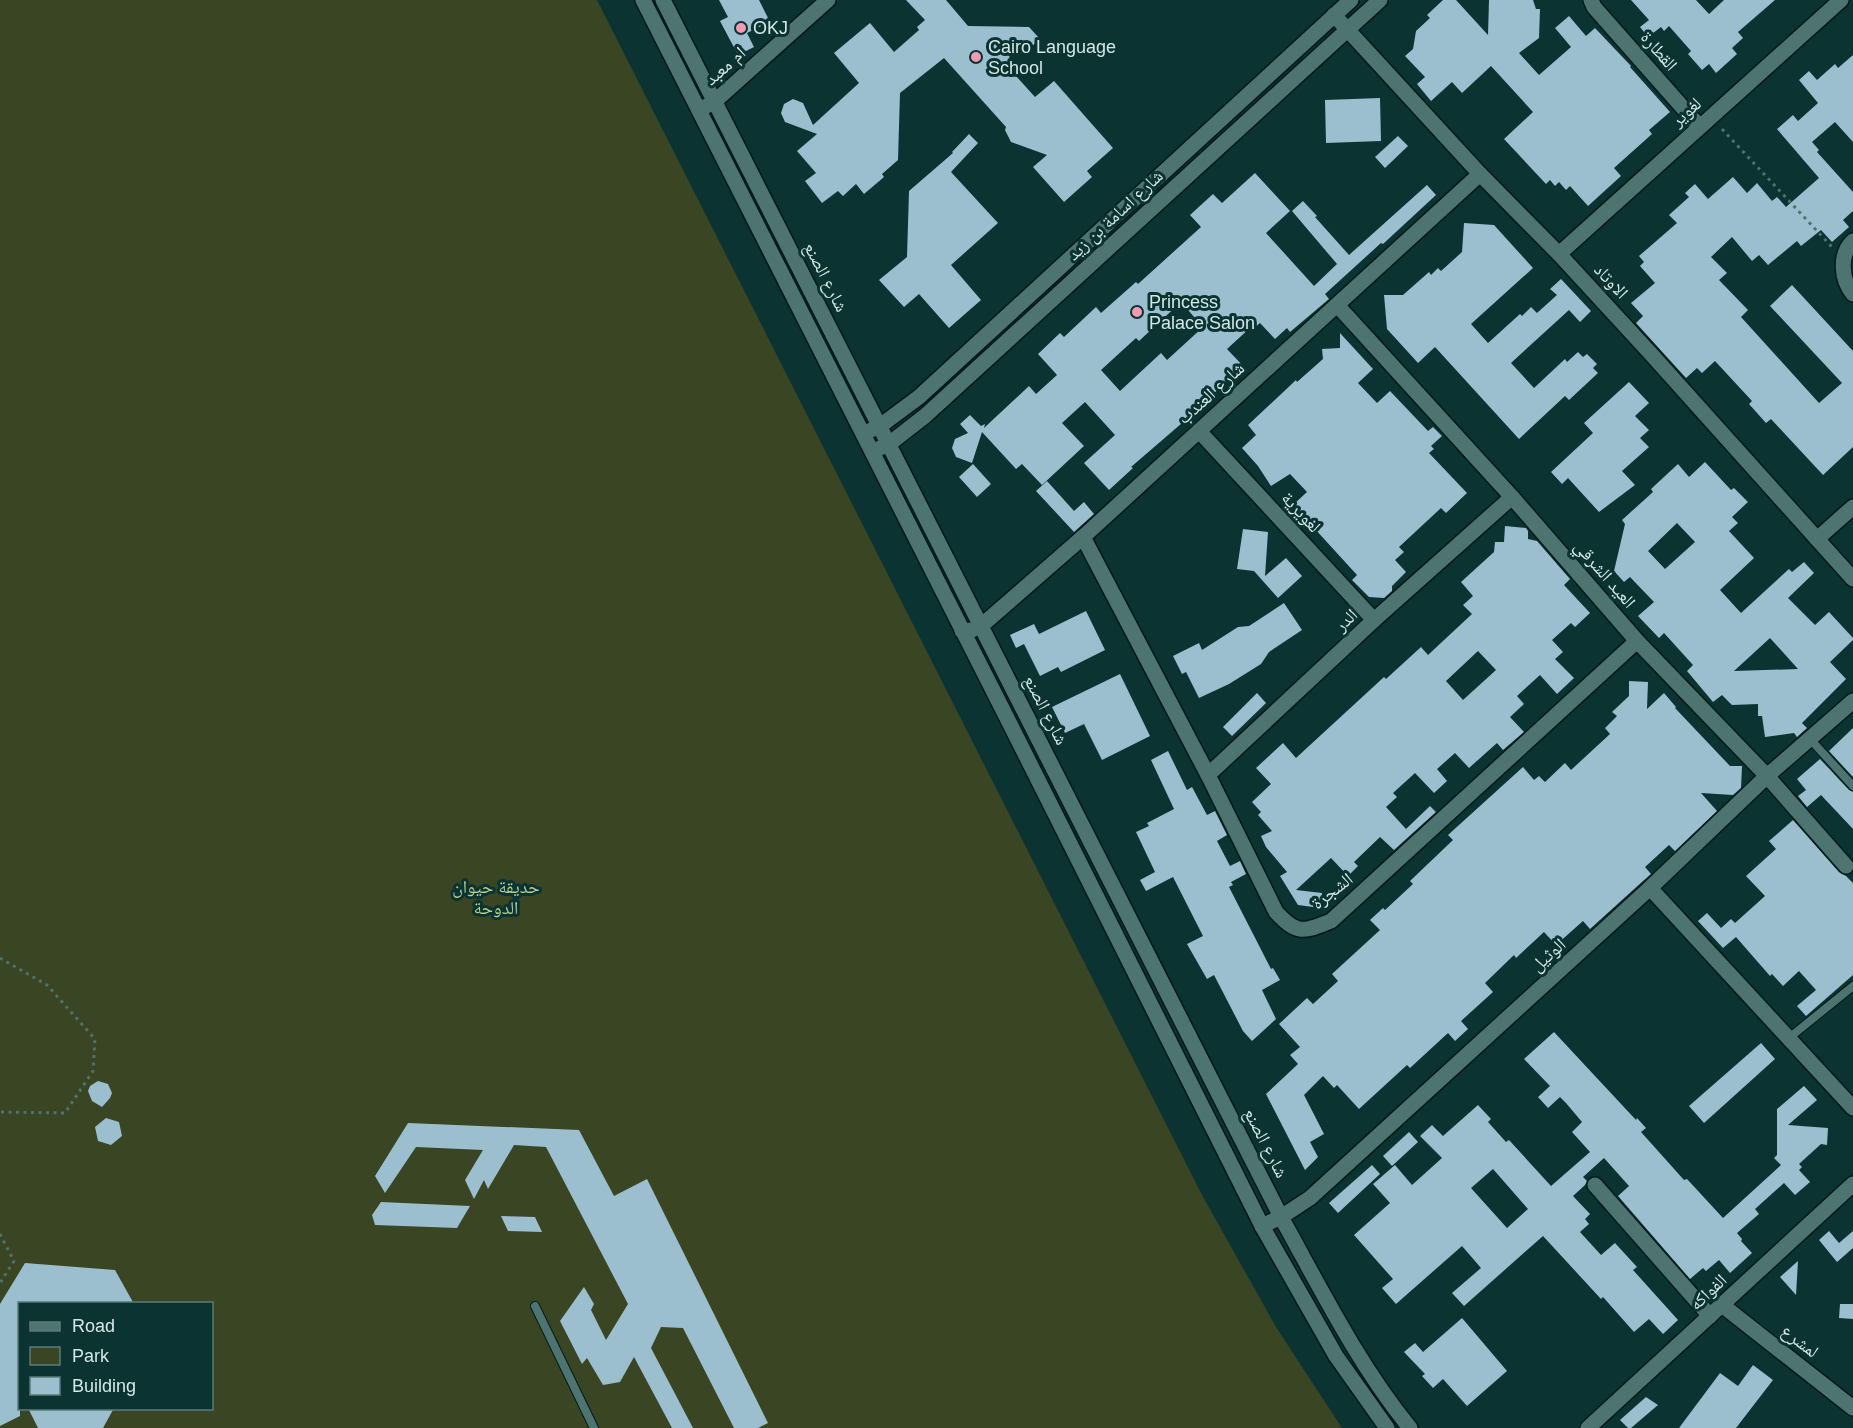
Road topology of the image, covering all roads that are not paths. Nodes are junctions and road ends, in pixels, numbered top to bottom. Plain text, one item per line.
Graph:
1 (643, 0) edge
2 (663, 0) edge
3 (828, 0) edge
4 (1351, 0) edge
5 (1380, 0) edge
6 (1591, 0) edge
7 (1841, 0) edge
8 (1334, 15) junction
9 (1347, 29) junction
10 (714, 102) junction
11 (699, 110) junction
12 (1705, 121) junction
13 (1480, 174) junction
14 (1853, 241) edge
15 (1559, 254) junction
16 (1853, 294) edge
17 (1337, 305) junction
18 (880, 426) junction
19 (1199, 430) junction
20 (863, 434) junction
21 (889, 444) junction
22 (872, 452) junction
23 (1512, 497) junction
24 (1853, 507) edge
25 (1083, 537) junction
26 (1817, 539) junction
27 (1853, 579) edge
28 (1374, 620) junction
29 (981, 626) junction
30 (962, 631) junction
31 (1637, 641) junction
32 (1853, 701) edge
33 (1810, 739) junction
34 (1208, 775) junction
35 (1767, 776) junction
36 (1853, 786) edge
37 (1846, 866) dead end
38 (1650, 888) junction
39 (1853, 986) edge
40 (1166, 990) junction
41 (1147, 998) junction
42 (1789, 1038) junction
43 (1853, 1108) edge
44 (1853, 1184) edge
45 (1594, 1185) dead end
46 (1281, 1217) junction
47 (1262, 1227) junction
48 (1722, 1305) junction
49 (535, 1306) dead end
50 (1710, 1316) junction
51 (1853, 1408) edge
52 (594, 1428) edge
53 (1387, 1428) edge
54 (1410, 1428) edge
55 (1588, 1428) edge

1 - 11 street, شارع الصنع
2 - 10 street, شارع الصنع
3 - 10 street, ام معبد
4 - 8 street, شارع اسامة بن زيد
5 - 9 street, شارع اسامة بن زيد
6 - 12 street, القطارة
7 - 12 street, لغوير
8 - 9 street, الاوتاد
8 - 18 street, شارع اسامة بن زيد
9 - 13 street, الاوتاد
9 - 21 street, شارع اسامة بن زيد
10 - 11 street, ام معبد
10 - 18 street, شارع الصنع
11 - 20 street, شارع الصنع
12 - 15 street, لغوير
13 - 15 street, الاوتاد
13 - 17 street, شارع العندب
14 - 16 street
15 - 26 street, الاوتاد
17 - 19 street, شارع العندب
17 - 23 street, العيد الشرقي
18 - 20 street, شارع اسامة بن زيد
18 - 21 street, شارع الصنع
19 - 25 street, شارع العندب
19 - 28 street, لغويرية
20 - 22 street, شارع الصنع
21 - 22 street, شارع اسامة بن زيد
21 - 29 street, شارع الصنع
22 - 30 street, شارع الصنع
23 - 28 street, الدر
23 - 31 street, العيد الشرقي
24 - 26 street
25 - 29 street, شارع العندب
25 - 34 street, الشجرة
26 - 27 street, الاوتاد
28 - 34 street, الدر
29 - 30 street, شارع العندب
29 - 40 street, شارع الصنع
30 - 41 street, شارع الصنع
31 - 34 street, الشجرة
31 - 35 street, العيد الشرقي
32 - 33 street, الوثيل
33 - 35 street, الوثيل
33 - 36 lane
35 - 37 street, العيد الشرقي
35 - 38 street, الوثيل
38 - 42 street
38 - 46 street, الوثيل
39 - 42 lane
40 - 41 street
40 - 46 street, شارع الصنع
41 - 47 street, شارع الصنع
42 - 43 street
44 - 48 street, الفواكه
45 - 50 street
46 - 47 street, الوثيل
46 - 54 street, شارع الصنع
47 - 53 street, شارع الصنع
48 - 50 street, الفواكه
48 - 51 street, لمشرع
49 - 52 lane
50 - 55 street, الفواكه

